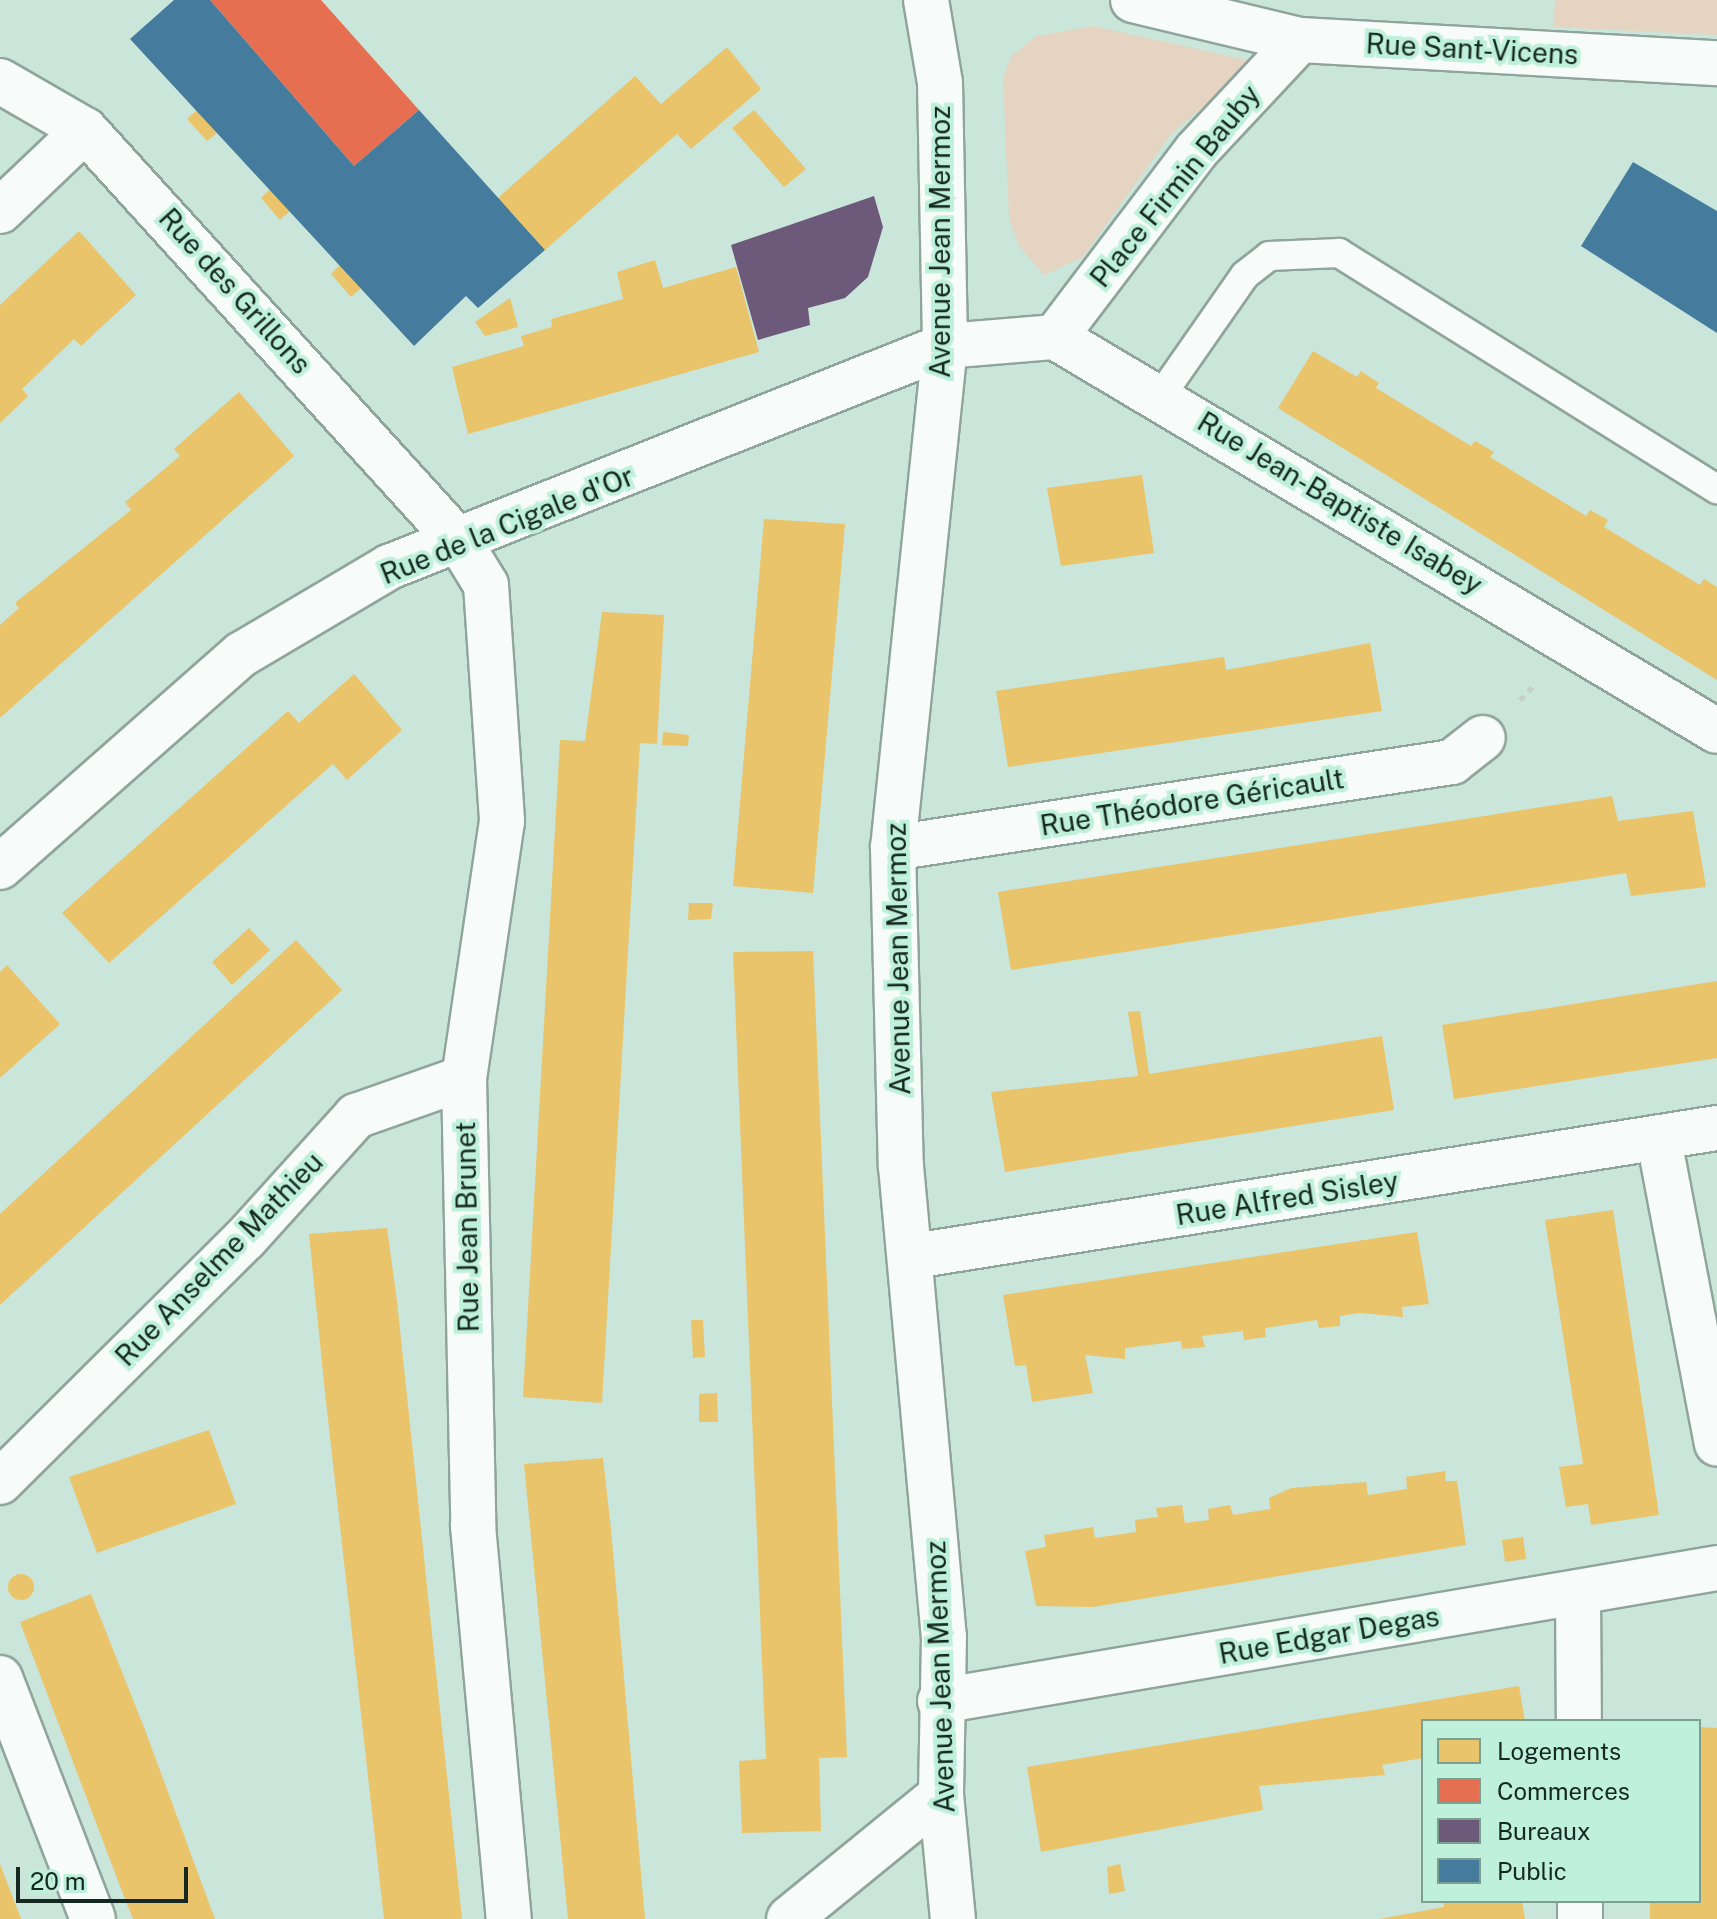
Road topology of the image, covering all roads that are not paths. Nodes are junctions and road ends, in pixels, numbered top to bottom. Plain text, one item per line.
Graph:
1 (926, 0) edge
2 (1133, 0) edge
3 (1215, 11) edge
4 (1300, 40) junction
5 (1717, 63) edge
6 (0, 81) edge
7 (85, 130) junction
8 (0, 211) edge
9 (1055, 337) junction
10 (945, 346) junction
11 (1162, 394) junction
12 (1717, 489) edge
13 (461, 544) junction
14 (1717, 731) edge
15 (1483, 738) dead end
16 (893, 848) junction
17 (0, 867) edge
18 (464, 1078) junction
19 (1717, 1128) edge
20 (1659, 1140) junction
21 (914, 1256) junction
22 (1717, 1444) edge
23 (0, 1482) edge
24 (1717, 1568) edge
25 (1578, 1592) junction
26 (0, 1678) edge
27 (940, 1701) junction
28 (1579, 1719) edge
29 (941, 1795) junction
30 (93, 1919) edge
31 (509, 1919) edge
32 (789, 1919) edge
33 (953, 1919) edge

1 - 10 street, Avenue Jean Mermoz
2 - 3 street, Rue Sant-Vicens
3 - 4 street, Rue Sant-Vicens
4 - 5 street, Rue Sant-Vicens
4 - 9 street, Place Firmin Bauby
6 - 7 street, Rue des Grillons
7 - 8 street
7 - 13 street, Rue des Grillons
9 - 10 street
9 - 11 street, Rue Jean-Baptiste Isabey
10 - 13 street, Rue de la Cigale d'Or
10 - 16 street, Avenue Jean Mermoz
11 - 12 lane
11 - 14 street, Rue Jean-Baptiste Isabey
13 - 17 street, Rue de la Cigale d'Or
13 - 18 street, Rue Jean Brunet
15 - 16 street, Rue Théodore Géricault
16 - 21 street, Avenue Jean Mermoz
18 - 23 street, Rue Anselme Mathieu
18 - 31 street, Rue Jean Brunet
19 - 20 street, Rue Alfred Sisley
20 - 21 street, Rue Alfred Sisley
20 - 22 street
21 - 27 street, Avenue Jean Mermoz
24 - 25 street, Rue Edgar Degas
25 - 27 street, Rue Edgar Degas
25 - 28 street
26 - 30 street
27 - 29 street, Avenue Jean Mermoz
29 - 32 street
29 - 33 street, Avenue Jean Mermoz

